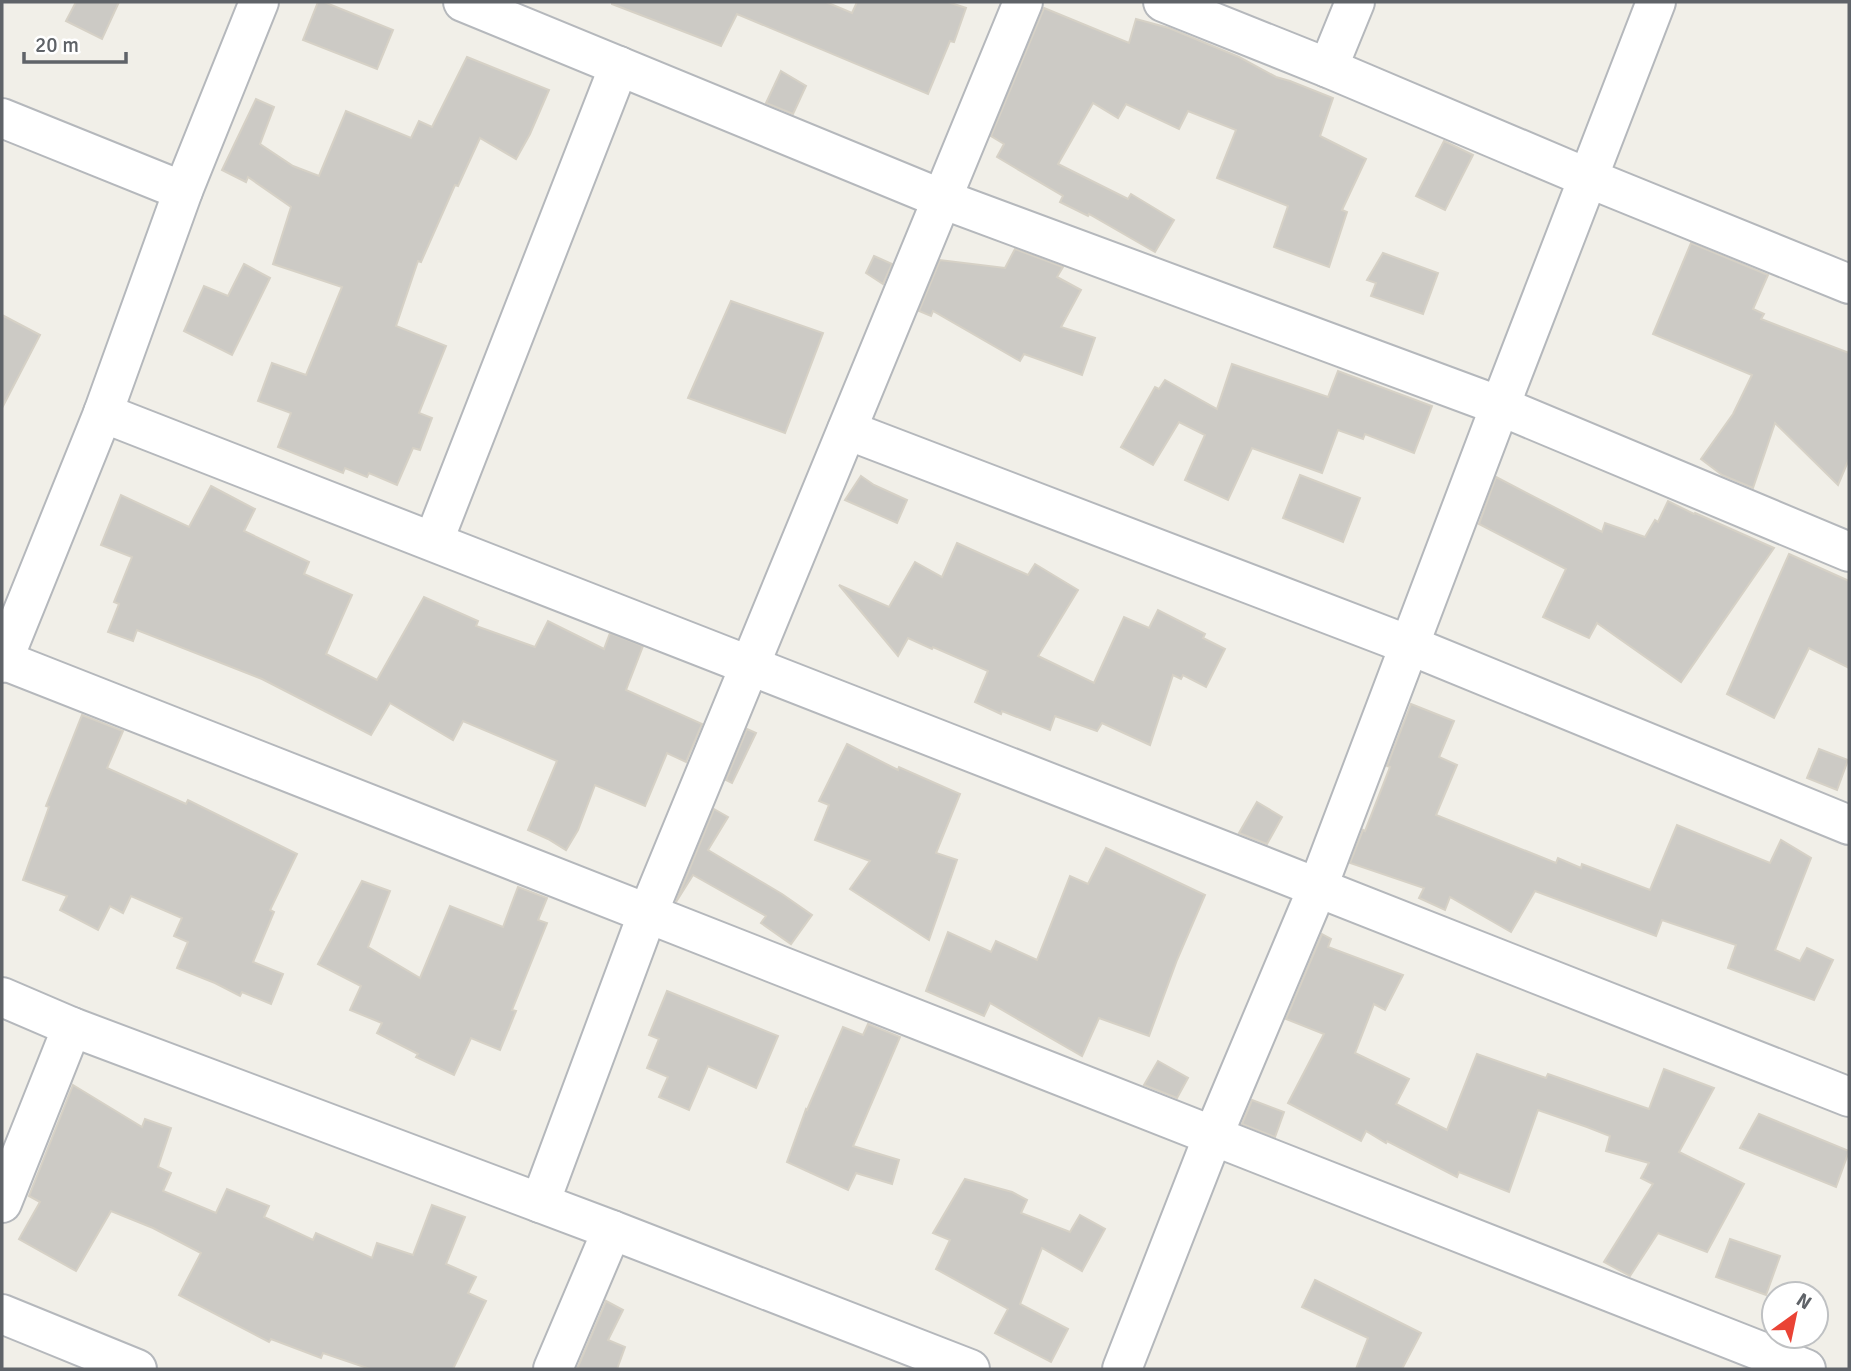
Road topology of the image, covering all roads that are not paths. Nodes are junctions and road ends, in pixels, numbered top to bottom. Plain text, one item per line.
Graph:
1 (259, 2) edge
2 (463, 2) edge
3 (1023, 2) edge
4 (1163, 2) edge
5 (1355, 2) edge
6 (1656, 2) edge
7 (619, 66) junction
8 (1328, 68) junction
9 (2, 118) edge
10 (1588, 178) junction
11 (183, 191) junction
12 (942, 199) junction
13 (1849, 284) edge
14 (1500, 406) junction
15 (103, 413) junction
16 (847, 430) junction
17 (435, 540) junction
18 (1849, 552) edge
19 (1409, 645) junction
20 (2, 661) edge
21 (750, 665) junction
22 (1849, 825) edge
23 (1317, 889) junction
24 (647, 915) junction
25 (2, 997) edge
26 (72, 1027) junction
27 (1849, 1097) edge
28 (1213, 1136) junction
29 (2, 1203) edge
30 (540, 1203) junction
31 (612, 1230) junction
32 (2, 1314) edge
33 (137, 1369) edge
34 (553, 1369) edge
35 (970, 1369) edge
36 (1122, 1369) edge
37 (1806, 1369) edge

1 - 11 street
2 - 7 street
3 - 12 street
4 - 8 street
5 - 8 street
6 - 10 street
7 - 12 street
7 - 17 street
8 - 10 street
9 - 11 street
10 - 13 street
10 - 14 street
11 - 15 street
12 - 14 street
12 - 16 street
14 - 18 street
14 - 19 street
15 - 17 street
15 - 20 street
16 - 19 street
16 - 21 street
17 - 21 street
19 - 22 street
19 - 23 street
20 - 24 street
21 - 23 street
21 - 24 street
23 - 27 street
23 - 28 street
24 - 28 street
24 - 30 street
25 - 26 street
26 - 29 street
26 - 30 street
28 - 36 street
28 - 37 street
30 - 31 street
31 - 34 street
31 - 35 street
32 - 33 street

